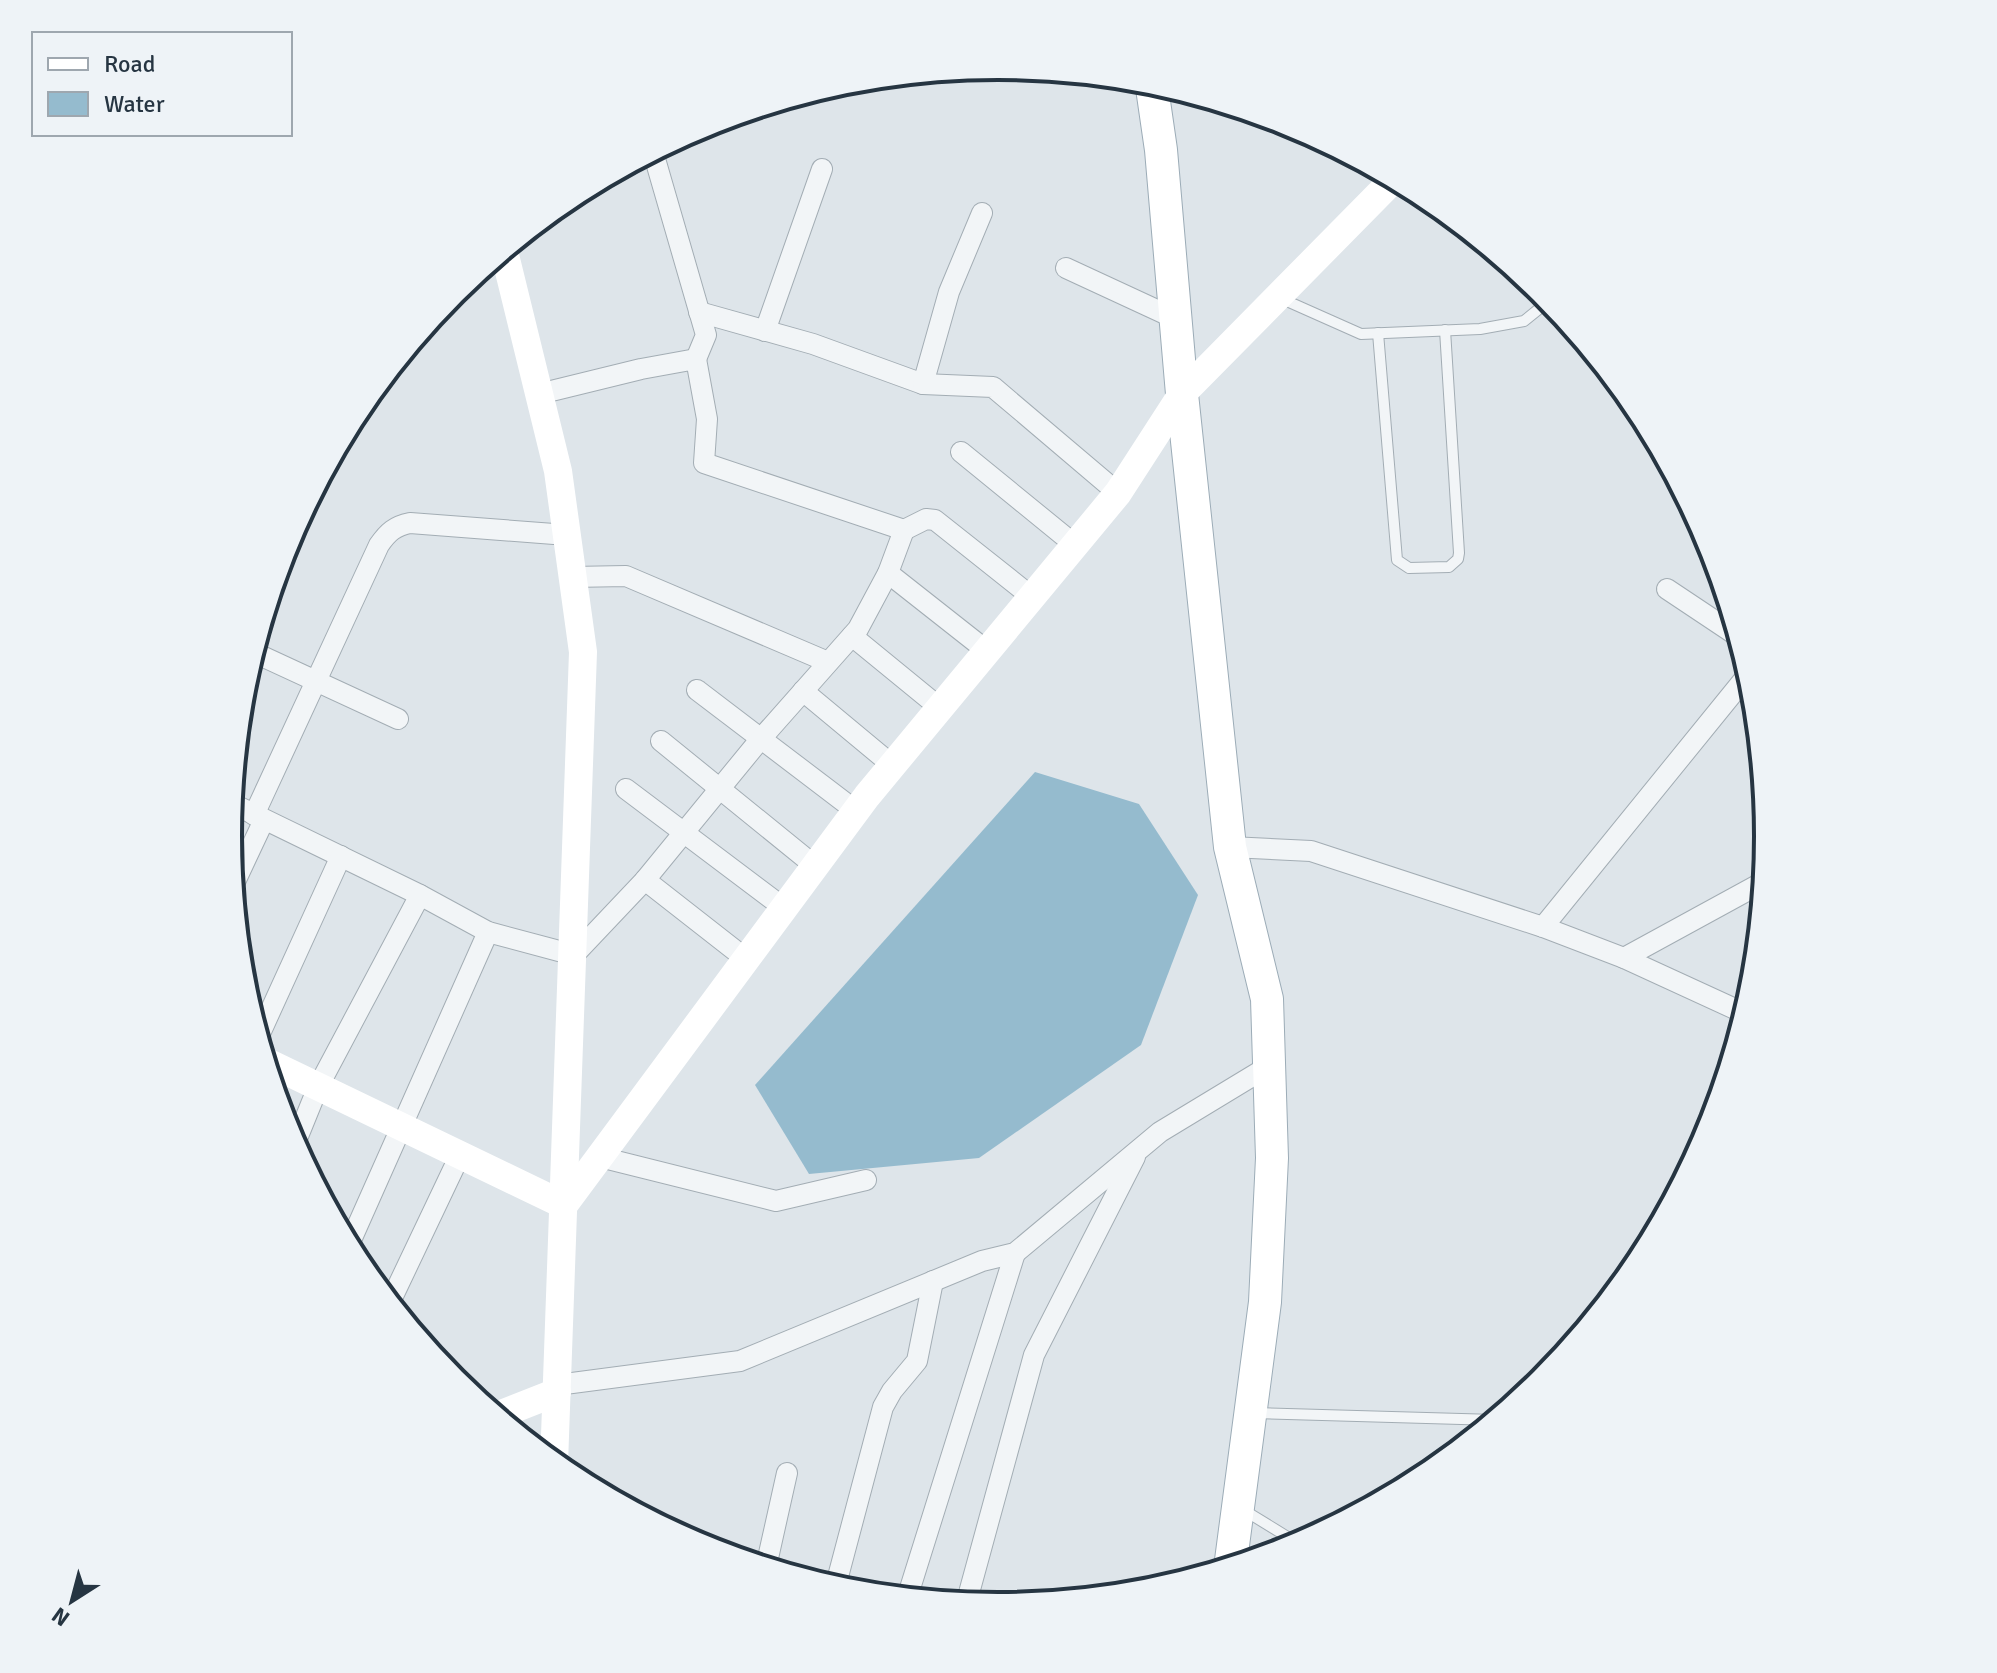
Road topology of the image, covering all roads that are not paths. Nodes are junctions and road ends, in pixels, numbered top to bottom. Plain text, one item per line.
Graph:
1 (1153, 97) edge
2 (656, 162) edge
3 (822, 169) dead end
4 (1386, 187) edge
5 (982, 213) dead end
6 (507, 262) edge
7 (1066, 268) dead end
8 (1278, 297) junction
9 (1539, 309) edge
10 (699, 312) junction
11 (1174, 318) junction
12 (1451, 330) junction
13 (765, 331) junction
14 (1378, 333) junction
15 (696, 359) junction
16 (923, 384) junction
17 (539, 394) junction
18 (1182, 394) junction
19 (961, 452) dead end
20 (1118, 493) junction
21 (904, 530) junction
22 (567, 535) junction
23 (1075, 545) junction
24 (888, 573) junction
25 (572, 577) junction
26 (1667, 589) dead end
27 (1032, 597) junction
28 (1725, 628) edge
29 (852, 636) junction
30 (987, 651) junction
31 (264, 657) edge
32 (828, 662) junction
33 (316, 682) junction
34 (1739, 685) edge
35 (697, 690) dead end
36 (803, 691) junction
37 (940, 708) junction
38 (398, 719) dead end
39 (762, 737) junction
40 (661, 741) dead end
41 (892, 765) junction
42 (720, 788) junction
43 (626, 789) dead end
44 (243, 809) edge
45 (856, 811) junction
46 (259, 818) junction
47 (684, 832) junction
48 (1230, 847) junction
49 (341, 856) junction
50 (243, 860) edge
51 (815, 866) junction
52 (645, 880) junction
53 (1753, 888) edge
54 (420, 895) junction
55 (784, 908) junction
56 (1543, 927) junction
57 (488, 932) junction
58 (574, 955) junction
59 (1624, 958) junction
60 (746, 959) junction
61 (1734, 1009) edge
62 (266, 1021) edge
63 (1269, 1066) junction
64 (278, 1068) edge
65 (318, 1087) junction
66 (402, 1127) junction
67 (301, 1129) edge
68 (1138, 1150) junction
69 (460, 1155) junction
70 (600, 1157) junction
71 (866, 1180) dead end
72 (564, 1205) junction
73 (354, 1233) edge
74 (1015, 1253) junction
75 (933, 1281) junction
76 (395, 1292) edge
77 (557, 1388) junction
78 (507, 1411) edge
79 (1251, 1413) junction
80 (1480, 1420) edge
81 (555, 1449) edge
82 (787, 1473) dead end
83 (1238, 1507) junction
84 (1286, 1536) edge
85 (1232, 1556) edge
86 (768, 1557) edge
87 (838, 1575) edge
88 (910, 1588) edge
89 (969, 1592) edge

1 - 11 main road
2 - 10 street
3 - 13 street
4 - 8 main road
5 - 16 street
6 - 17 main road
7 - 11 street
8 - 14 lane
8 - 18 main road
9 - 12 lane
10 - 13 street
10 - 15 street
11 - 18 main road
12 - 14 lane
12 - 14 lane
13 - 16 street
15 - 17 street
15 - 21 street
16 - 20 street
17 - 22 main road
18 - 20 main road
18 - 48 main road
19 - 23 street
20 - 23 main road
21 - 24 street
21 - 27 street
22 - 25 main road
22 - 33 street
23 - 27 main road
24 - 29 street
24 - 30 street
25 - 32 street
25 - 58 main road
26 - 28 street
27 - 30 main road
29 - 32 street
29 - 37 street
30 - 37 main road
31 - 33 street
32 - 36 street
33 - 38 street
33 - 46 street
34 - 56 street
35 - 39 street
36 - 39 street
36 - 41 street
37 - 41 main road
39 - 42 street
39 - 45 street
40 - 42 street
41 - 45 main road
42 - 47 street
42 - 51 street
43 - 47 street
44 - 46 street
45 - 51 main road
46 - 49 street
46 - 50 street
47 - 52 street
47 - 55 street
48 - 56 street
48 - 63 main road
49 - 54 street
49 - 62 street
51 - 55 main road
52 - 58 street
52 - 60 street
53 - 59 street
54 - 57 street
54 - 65 street
55 - 60 main road
56 - 59 street
57 - 58 street
57 - 66 street
58 - 72 main road
59 - 61 street
60 - 70 main road
63 - 68 street
63 - 79 main road
64 - 65 main road
65 - 66 main road
65 - 67 street
66 - 69 main road
66 - 73 street
68 - 74 street
68 - 89 street
69 - 72 main road
69 - 76 street
70 - 71 street
70 - 72 main road
72 - 77 main road
74 - 75 street
74 - 88 street
75 - 77 street
75 - 87 street
77 - 78 main road
77 - 81 main road
79 - 80 lane
79 - 83 main road
82 - 86 street
83 - 84 lane
83 - 85 main road

